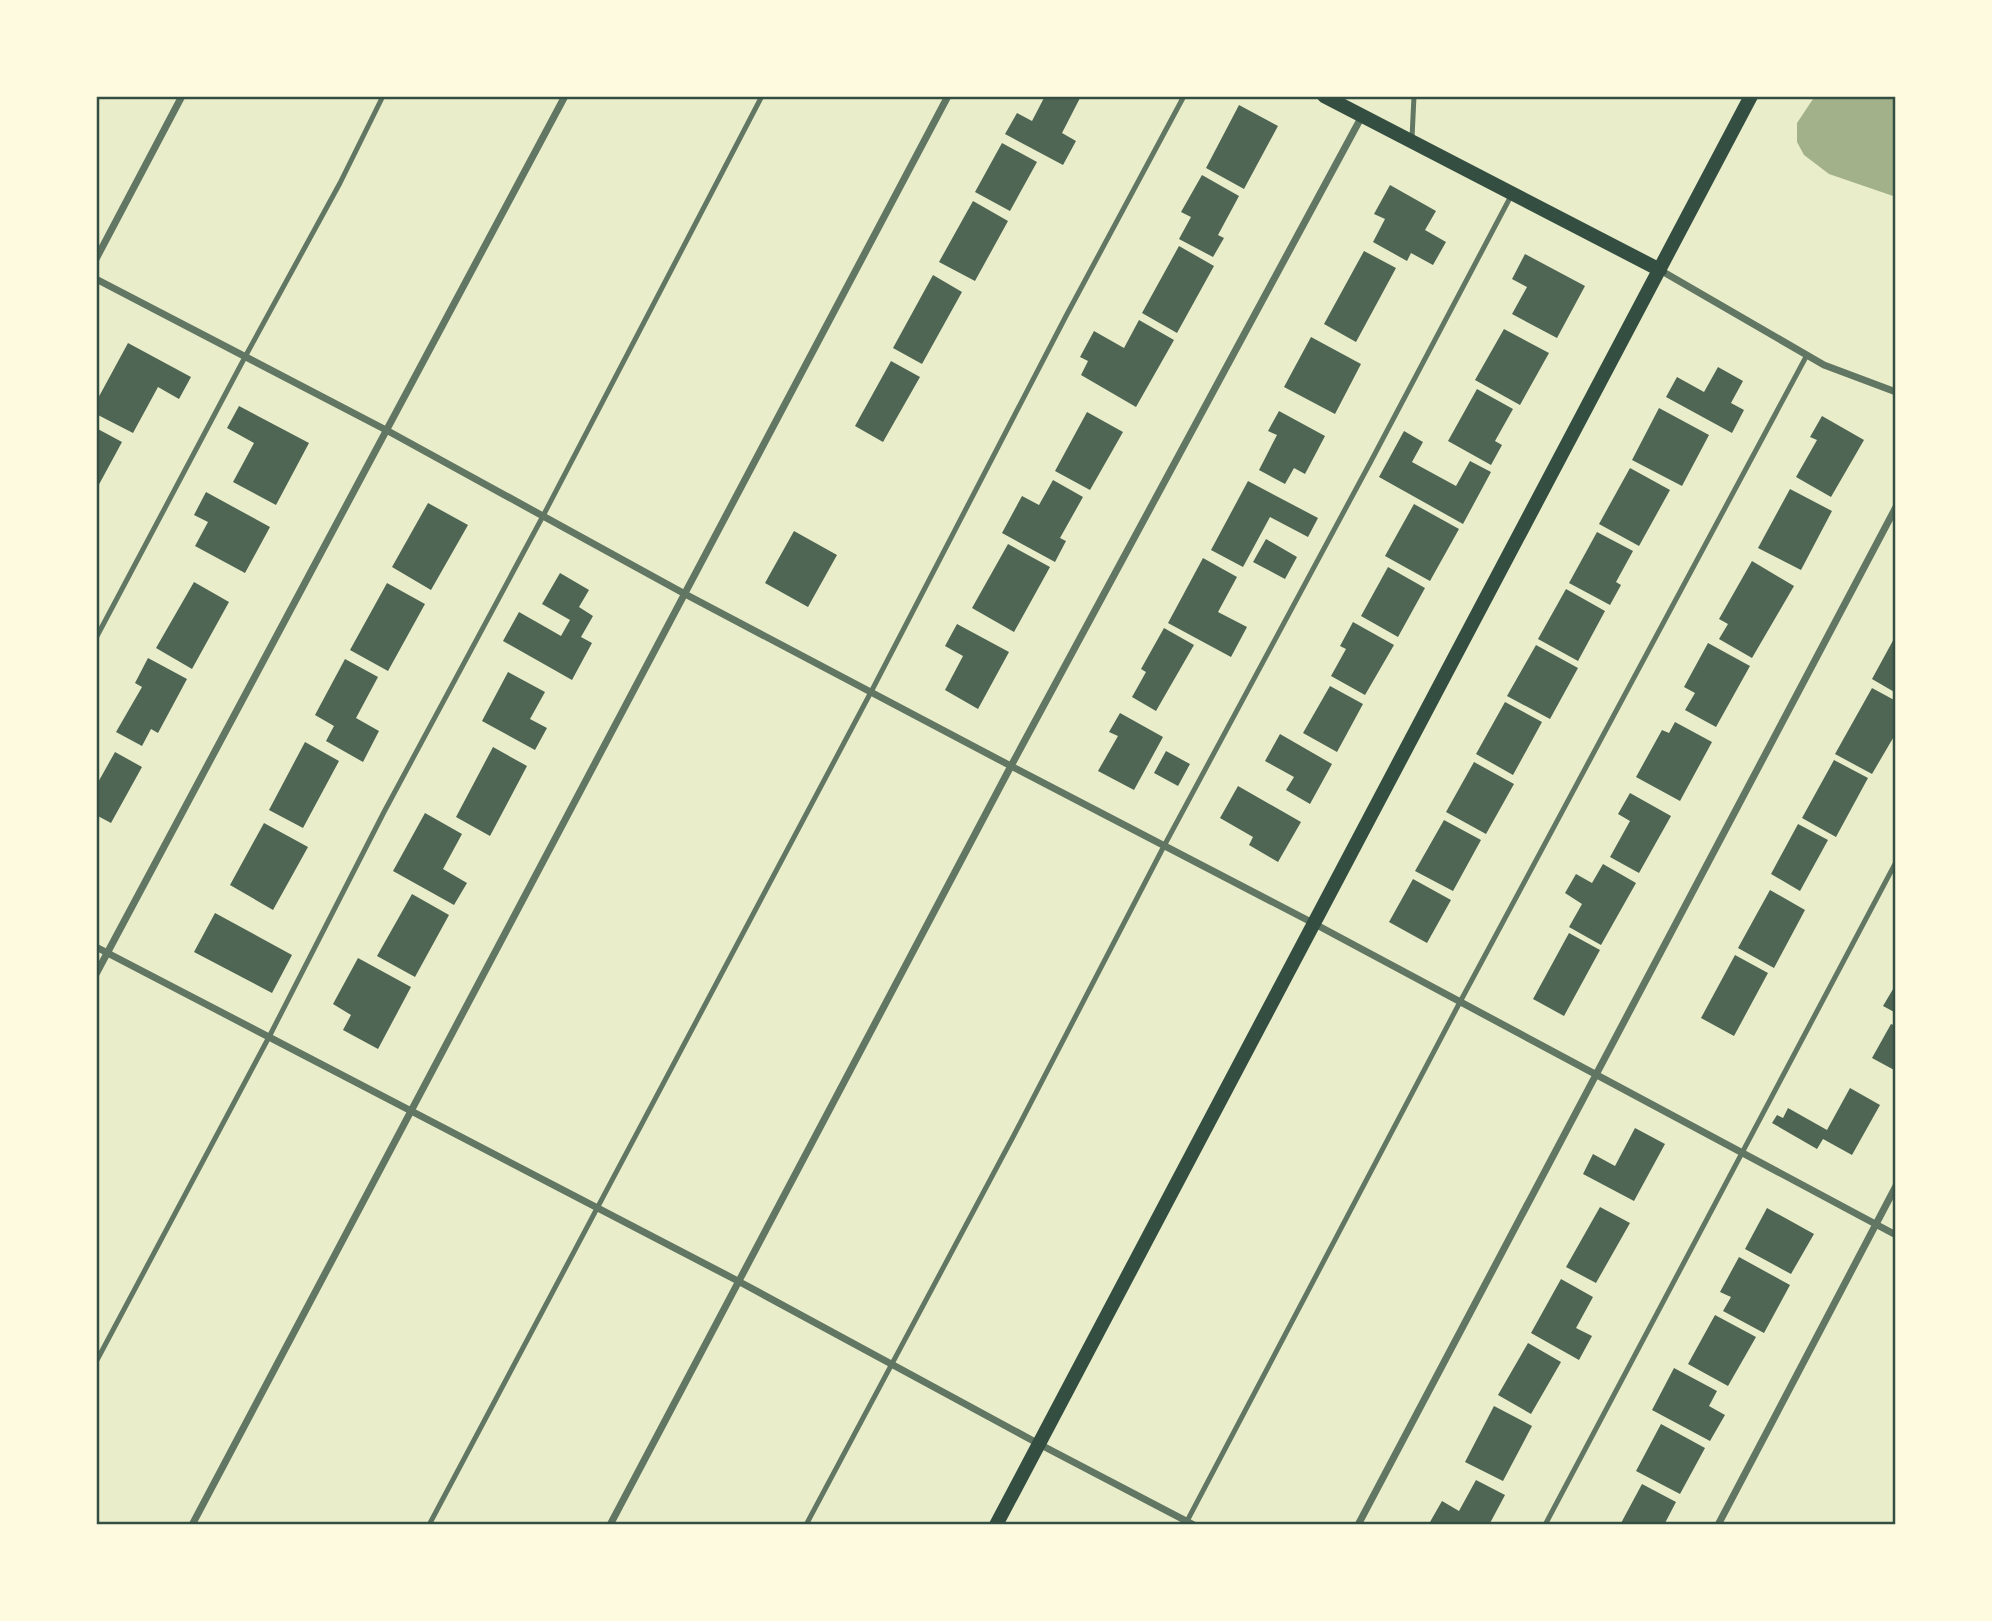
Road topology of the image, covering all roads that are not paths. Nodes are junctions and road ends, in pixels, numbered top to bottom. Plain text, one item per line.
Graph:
1 (182, 96) edge
2 (383, 96) edge
3 (565, 96) edge
4 (762, 96) edge
5 (948, 96) edge
6 (1184, 96) edge
7 (1325, 96) edge
8 (1414, 96) edge
9 (1751, 96) edge
10 (1362, 116) junction
11 (1411, 141) junction
12 (1512, 194) junction
13 (96, 259) edge
14 (1660, 270) junction
15 (96, 279) edge
16 (1807, 355) junction
17 (245, 357) junction
18 (1896, 392) edge
19 (388, 431) junction
20 (1896, 507) edge
21 (543, 516) junction
22 (685, 594) junction
23 (96, 638) edge
24 (871, 692) junction
25 (1011, 766) junction
26 (1164, 846) junction
27 (1896, 862) edge
28 (1313, 923) junction
29 (96, 947) edge
30 (107, 953) junction
31 (96, 974) edge
32 (1460, 1002) junction
33 (269, 1037) junction
34 (1597, 1075) junction
35 (410, 1110) junction
36 (1742, 1153) junction
37 (1896, 1186) edge
38 (596, 1207) junction
39 (1875, 1224) junction
40 (1896, 1235) edge
41 (738, 1281) junction
42 (96, 1362) edge
43 (890, 1364) junction
44 (1039, 1444) junction
45 (1189, 1523) edge
46 (192, 1525) edge
47 (429, 1525) edge
48 (610, 1525) edge
49 (806, 1525) edge
50 (996, 1525) edge
51 (1358, 1525) edge
52 (1545, 1525) edge
53 (1718, 1525) edge

1 - 13 street
2 - 17 lane
3 - 19 street
4 - 21 lane
5 - 22 street
6 - 24 lane
7 - 10 main road
8 - 11 lane
9 - 14 main road
10 - 11 main road
10 - 25 street
11 - 12 main road
12 - 14 main road
12 - 26 lane
14 - 16 street
14 - 28 main road
15 - 17 street
16 - 18 street
16 - 32 lane
17 - 19 street
17 - 23 lane
19 - 21 street
19 - 30 street
20 - 34 street
21 - 22 street
21 - 33 lane
22 - 24 street
22 - 35 street
24 - 25 street
24 - 38 lane
25 - 26 street
25 - 41 street
26 - 28 street
26 - 43 lane
27 - 36 lane
28 - 32 street
28 - 44 main road
29 - 30 street
30 - 31 street
30 - 33 street
32 - 34 street
32 - 45 lane
33 - 35 street
33 - 42 lane
34 - 36 street
34 - 51 street
35 - 38 street
35 - 46 street
36 - 39 street
36 - 52 lane
37 - 39 street
38 - 41 street
38 - 47 lane
39 - 40 street
39 - 53 street
41 - 43 street
41 - 48 street
43 - 44 street
43 - 49 lane
44 - 45 street
44 - 50 main road

